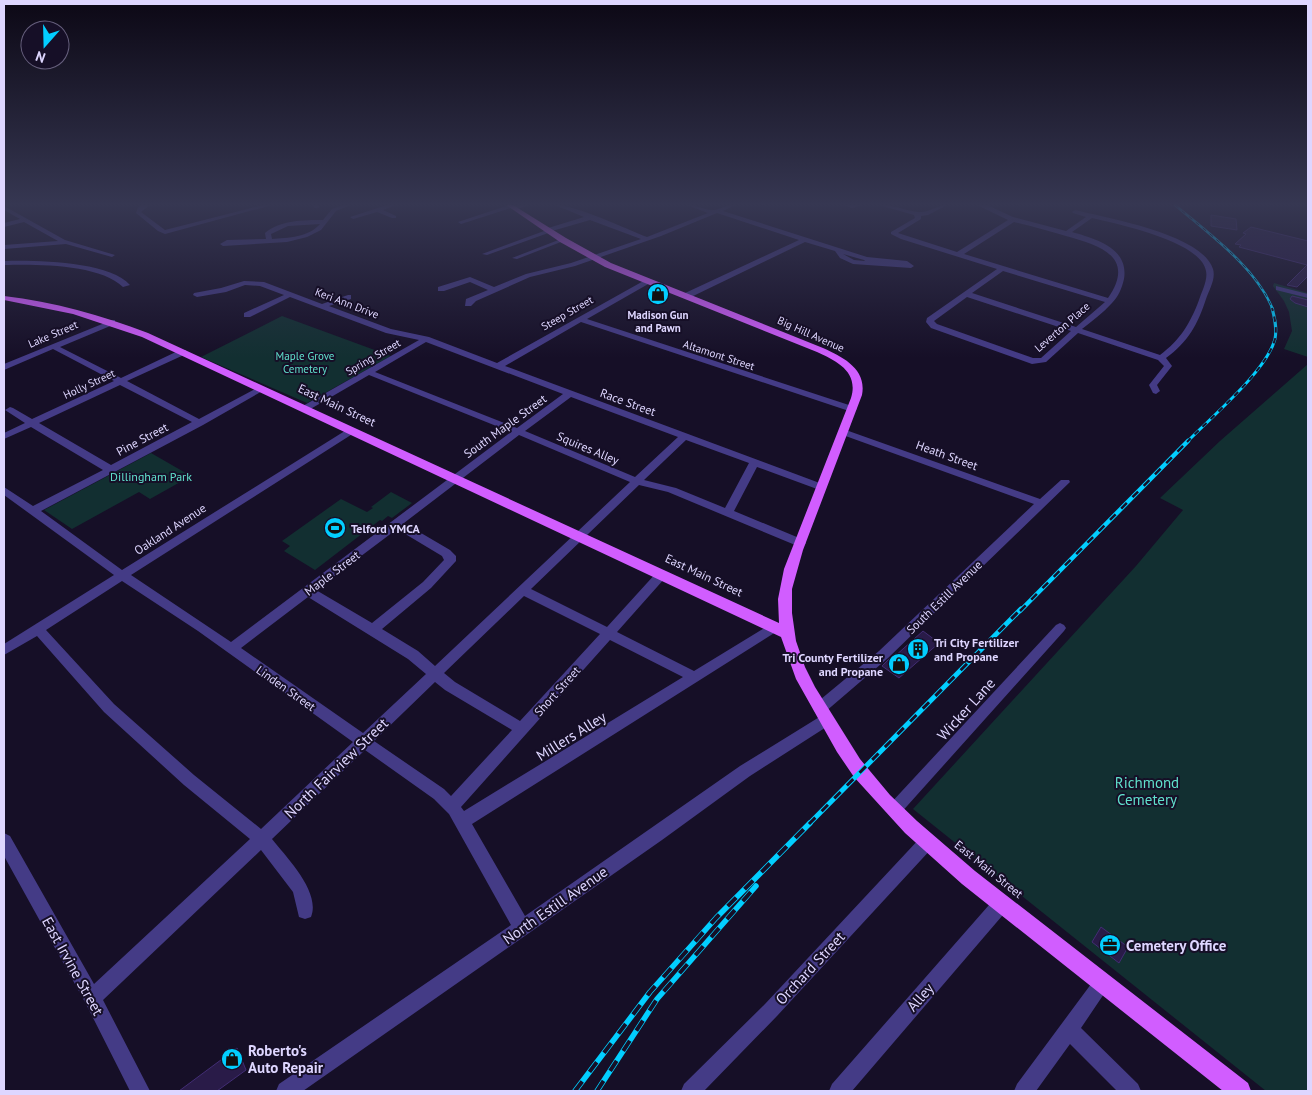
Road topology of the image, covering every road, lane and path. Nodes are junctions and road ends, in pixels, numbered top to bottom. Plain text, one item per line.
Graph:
1 (520, 256) edge
2 (769, 256) edge
3 (841, 256) edge
4 (857, 256) edge
5 (965, 256) edge
6 (1115, 256) edge
7 (1199, 256) edge
8 (593, 257) joint
9 (515, 258) dead end
10 (4, 263) edge
11 (1002, 268) junction
12 (647, 281) junction
13 (126, 285) dead end
14 (1279, 288) dead end
15 (441, 289) dead end
16 (494, 290) junction
17 (292, 294) junction
18 (967, 294) junction
19 (197, 295) dead end
20 (686, 296) junction
21 (1308, 296) edge
22 (348, 297) dead end
23 (4, 298) edge
24 (1110, 301) junction
25 (468, 304) dead end
26 (323, 306) junction
27 (247, 315) dead end
28 (580, 319) junction
29 (112, 322) junction
30 (1076, 330) junction
31 (426, 339) junction
32 (53, 346) junction
33 (183, 352) junction
34 (1160, 358) junction
35 (498, 366) junction
36 (4, 367) edge
37 (369, 372) junction
38 (121, 382) junction
39 (262, 389) junction
40 (1156, 391) dead end
41 (570, 394) junction
42 (304, 409) junction
43 (852, 409) junction
44 (10, 410) dead end
45 (33, 423) junction
46 (200, 423) junction
47 (351, 431) junction
48 (517, 431) junction
49 (843, 432) junction
50 (4, 436) edge
51 (684, 436) junction
52 (754, 463) junction
53 (111, 470) junction
54 (456, 479) junction
55 (637, 481) junction
56 (1065, 482) dead end
57 (821, 487) junction
58 (4, 490) edge
59 (1041, 503) junction
60 (33, 511) junction
61 (727, 514) junction
62 (397, 524) junction
63 (579, 536) junction
64 (800, 543) junction
65 (661, 575) junction
66 (123, 576) junction
67 (523, 590) junction
68 (308, 591) junction
69 (1060, 628) dead end
70 (38, 629) junction
71 (373, 629) junction
72 (781, 630) junction
73 (609, 633) junction
74 (231, 649) junction
75 (4, 650) edge
76 (434, 674) junction
77 (695, 677) junction
78 (823, 714) junction
79 (522, 729) junction
80 (363, 741) junction
81 (452, 806) junction
82 (894, 810) junction
83 (462, 820) junction
84 (262, 839) junction
85 (4, 842) edge
86 (927, 842) junction
87 (1002, 903) junction
88 (305, 910) dead end
89 (522, 928) junction
90 (1103, 982) junction
91 (92, 998) junction
92 (1069, 1030) junction
93 (140, 1091) edge
94 (286, 1091) edge
95 (691, 1091) edge
96 (839, 1091) edge
97 (1024, 1091) edge
98 (1131, 1091) edge
99 (1240, 1091) edge

1 - 9 street
2 - 20 street
3 - 4 street
5 - 11 street
6 - 24 street, Leverton Place
7 - 34 street
8 - 12 main road, Big Hill Avenue
8 - 16 street
10 - 13 street
11 - 18 street, Leverton Place
11 - 24 street
12 - 20 main road, Big Hill Avenue
12 - 28 street, Steep Street
14 - 21 street
15 - 16 street
16 - 25 street
17 - 19 street, Keri Ann Drive
17 - 26 street, Keri Ann Drive
17 - 27 street
18 - 30 street
18 - 30 street, Leverton Place
20 - 43 main road, Big Hill Avenue
22 - 26 street
23 - 29 main road, East Main Street
24 - 30 street, Leverton Place
26 - 31 street, Keri Ann Drive
28 - 35 street, Steep Street
28 - 43 street, Altamont Street
29 - 32 street, Lake Street
29 - 33 main road, East Main Street
30 - 34 street
31 - 35 street, Race Street
31 - 37 street, Spring Street
32 - 36 street, Lake Street
32 - 38 street
33 - 38 street, Holly Street
33 - 39 main road, East Main Street
34 - 40 street
35 - 41 street, Race Street
37 - 42 street, Spring Street
37 - 48 street, Squires Alley
38 - 45 street, Holly Street
38 - 46 street
39 - 42 main road, East Main Street
39 - 46 street, Pine Street
41 - 48 street, South Maple Street
41 - 51 street, Race Street
42 - 47 main road, East Main Street
43 - 49 main road, Big Hill Avenue
44 - 45 street
45 - 50 street, Holly Street
45 - 53 street
46 - 53 street, Pine Street
47 - 54 main road, East Main Street
47 - 66 street, Oakland Avenue
48 - 54 street, South Maple Street
48 - 55 street, Squires Alley
49 - 57 main road, Big Hill Avenue
49 - 59 street, Heath Street
51 - 52 street, Race Street
51 - 55 street, North Fairview Street
52 - 57 street, Race Street
52 - 61 street
53 - 60 street, Pine Street
54 - 62 street, Maple Street
54 - 63 main road, East Main Street
55 - 61 street, Squires Alley
55 - 63 street, North Fairview Street
56 - 59 street, South Estill Avenue
57 - 64 main road, Big Hill Avenue
58 - 60 street, Linden Street
59 - 78 street, South Estill Avenue
60 - 66 street, Linden Street
61 - 64 street, Squires Alley
62 - 68 street, Maple Street
62 - 71 street
63 - 65 main road, East Main Street
63 - 67 street, North Fairview Street
64 - 72 main road, Big Hill Avenue
65 - 72 main road, East Main Street
65 - 73 street, Short Street
66 - 70 street, Oakland Avenue
66 - 74 street, Linden Street
67 - 73 street
67 - 76 street, North Fairview Street
68 - 71 street
68 - 74 street, Maple Street
69 - 82 street, Wicker Lane
70 - 75 street, Oakland Avenue
70 - 84 street
71 - 76 street
72 - 77 street, Millers Alley
72 - 78 main road, East Main Street
73 - 77 street
73 - 79 street, Short Street
74 - 80 street, Linden Street
76 - 79 street
76 - 80 street, North Fairview Street
77 - 83 street, Millers Alley
78 - 82 main road, East Main Street
78 - 89 street, North Estill Avenue
79 - 81 street, Short Street
80 - 81 street, Linden Street
80 - 84 street, North Fairview Street
81 - 83 street, Linden Street
82 - 86 main road, East Main Street
83 - 89 street, Linden Street
84 - 88 street
84 - 91 street, North Fairview Street
85 - 91 street, East Irvine Street
86 - 87 main road, East Main Street
86 - 95 street, Orchard Street
87 - 90 main road, East Main Street
87 - 96 street, Alley
89 - 94 street, North Estill Avenue
90 - 92 street
90 - 99 main road, East Main Street
91 - 93 street, East Irvine Street
92 - 97 street
92 - 98 street

